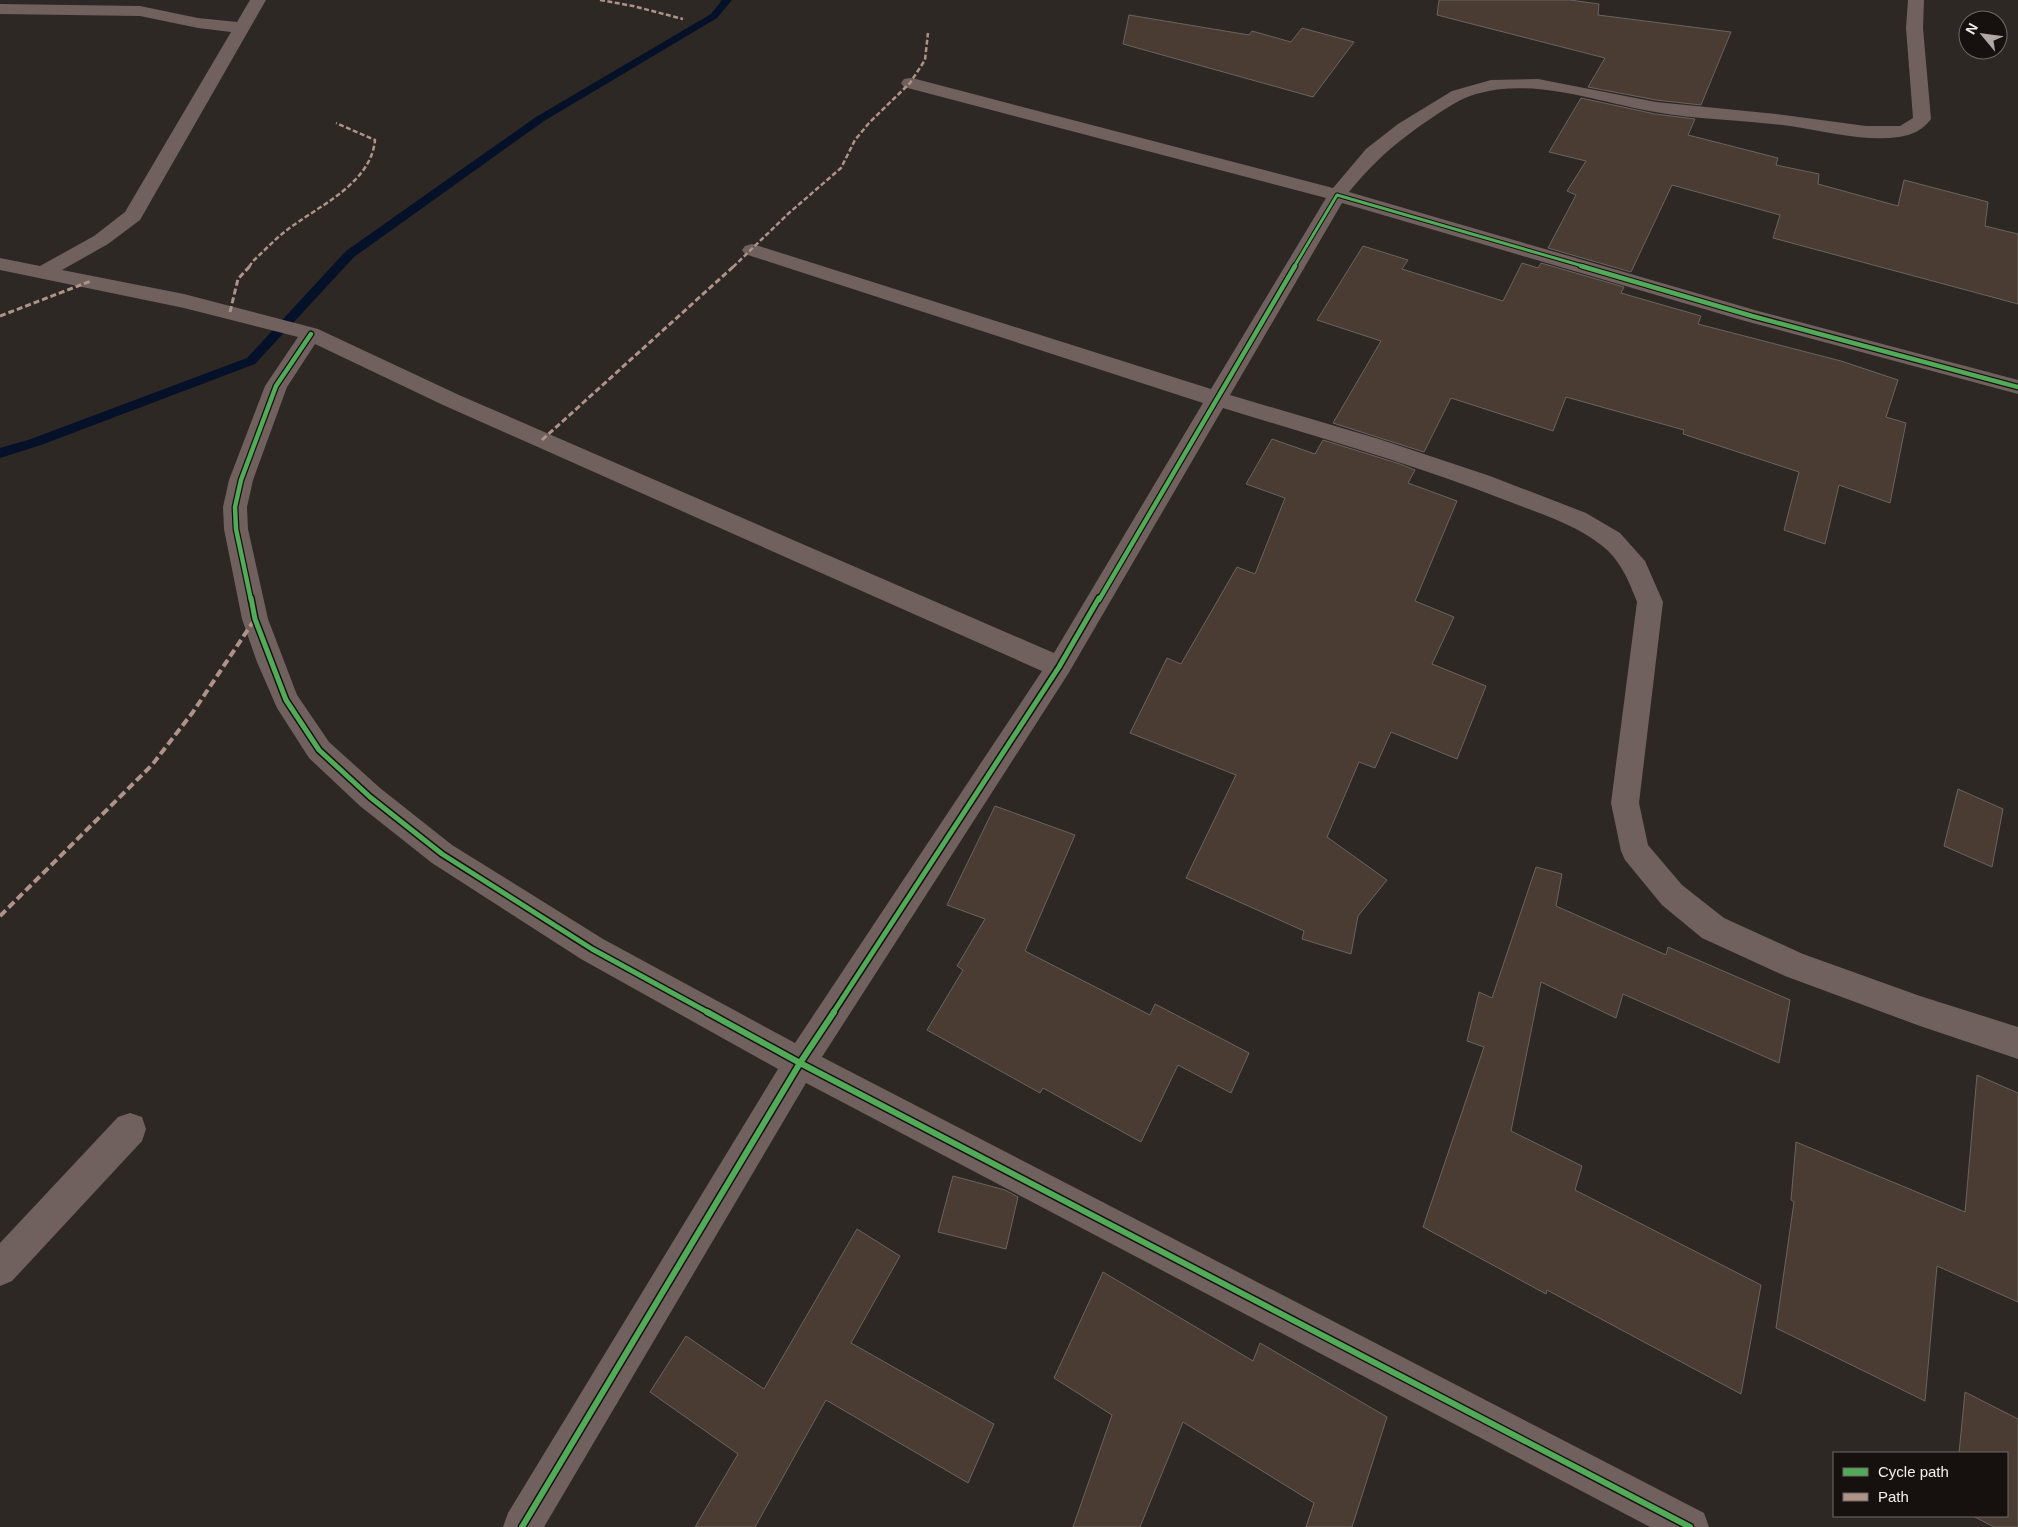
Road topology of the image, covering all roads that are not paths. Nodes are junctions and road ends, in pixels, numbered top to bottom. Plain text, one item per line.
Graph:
1 (258, 0) edge
2 (1916, 0) edge
3 (0, 9) edge
4 (243, 28) junction
5 (910, 83) dead end
6 (1337, 195) junction
7 (752, 250) dead end
8 (0, 264) edge
9 (44, 272) junction
10 (311, 334) junction
11 (2018, 387) edge
12 (1217, 399) junction
13 (1059, 667) junction
14 (2018, 1043) edge
15 (800, 1063) junction
16 (130, 1129) dead end
17 (0, 1269) edge
18 (522, 1527) edge
19 (1690, 1527) edge

1 - 4 street
2 - 6 street
3 - 4 street
4 - 9 street
5 - 6 street
6 - 11 street
6 - 12 street
7 - 12 street
8 - 9 street
9 - 10 street
10 - 13 street
10 - 15 street
12 - 13 street
12 - 14 street
13 - 15 street
15 - 18 street
15 - 19 street
16 - 17 street

